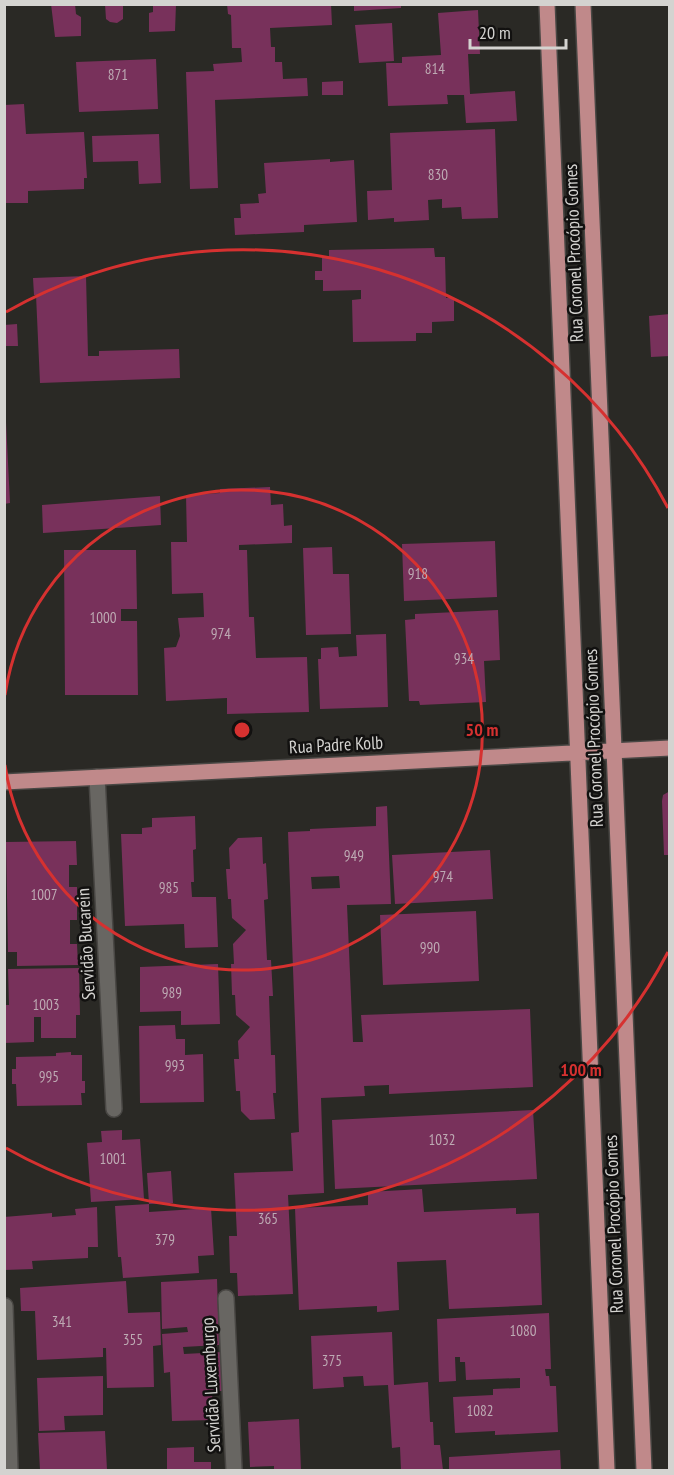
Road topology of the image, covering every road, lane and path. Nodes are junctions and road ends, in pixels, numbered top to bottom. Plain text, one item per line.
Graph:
1 (547, 4) edge
2 (583, 4) edge
3 (669, 748) edge
4 (614, 751) junction
5 (578, 752) junction
6 (97, 777) junction
7 (4, 782) edge
8 (114, 1109) dead end
9 (226, 1298) dead end
10 (5, 1306) edge
11 (10, 1470) edge
12 (234, 1470) edge
13 (607, 1470) edge
14 (644, 1470) edge

1 - 5 main road, Rua Coronel Procópio Gomes
2 - 4 main road, Rua Coronel Procópio Gomes
3 - 4 main road, Rua Padre Kolb
4 - 5 main road, Rua Padre Kolb
4 - 14 main road, Rua Coronel Procópio Gomes
5 - 6 main road, Rua Padre Kolb
5 - 13 main road, Rua Coronel Procópio Gomes
6 - 7 main road, Rua Padre Kolb
6 - 8 street, Servidão Bucarein
9 - 12 street, Servidão Luxemburgo
10 - 11 street

